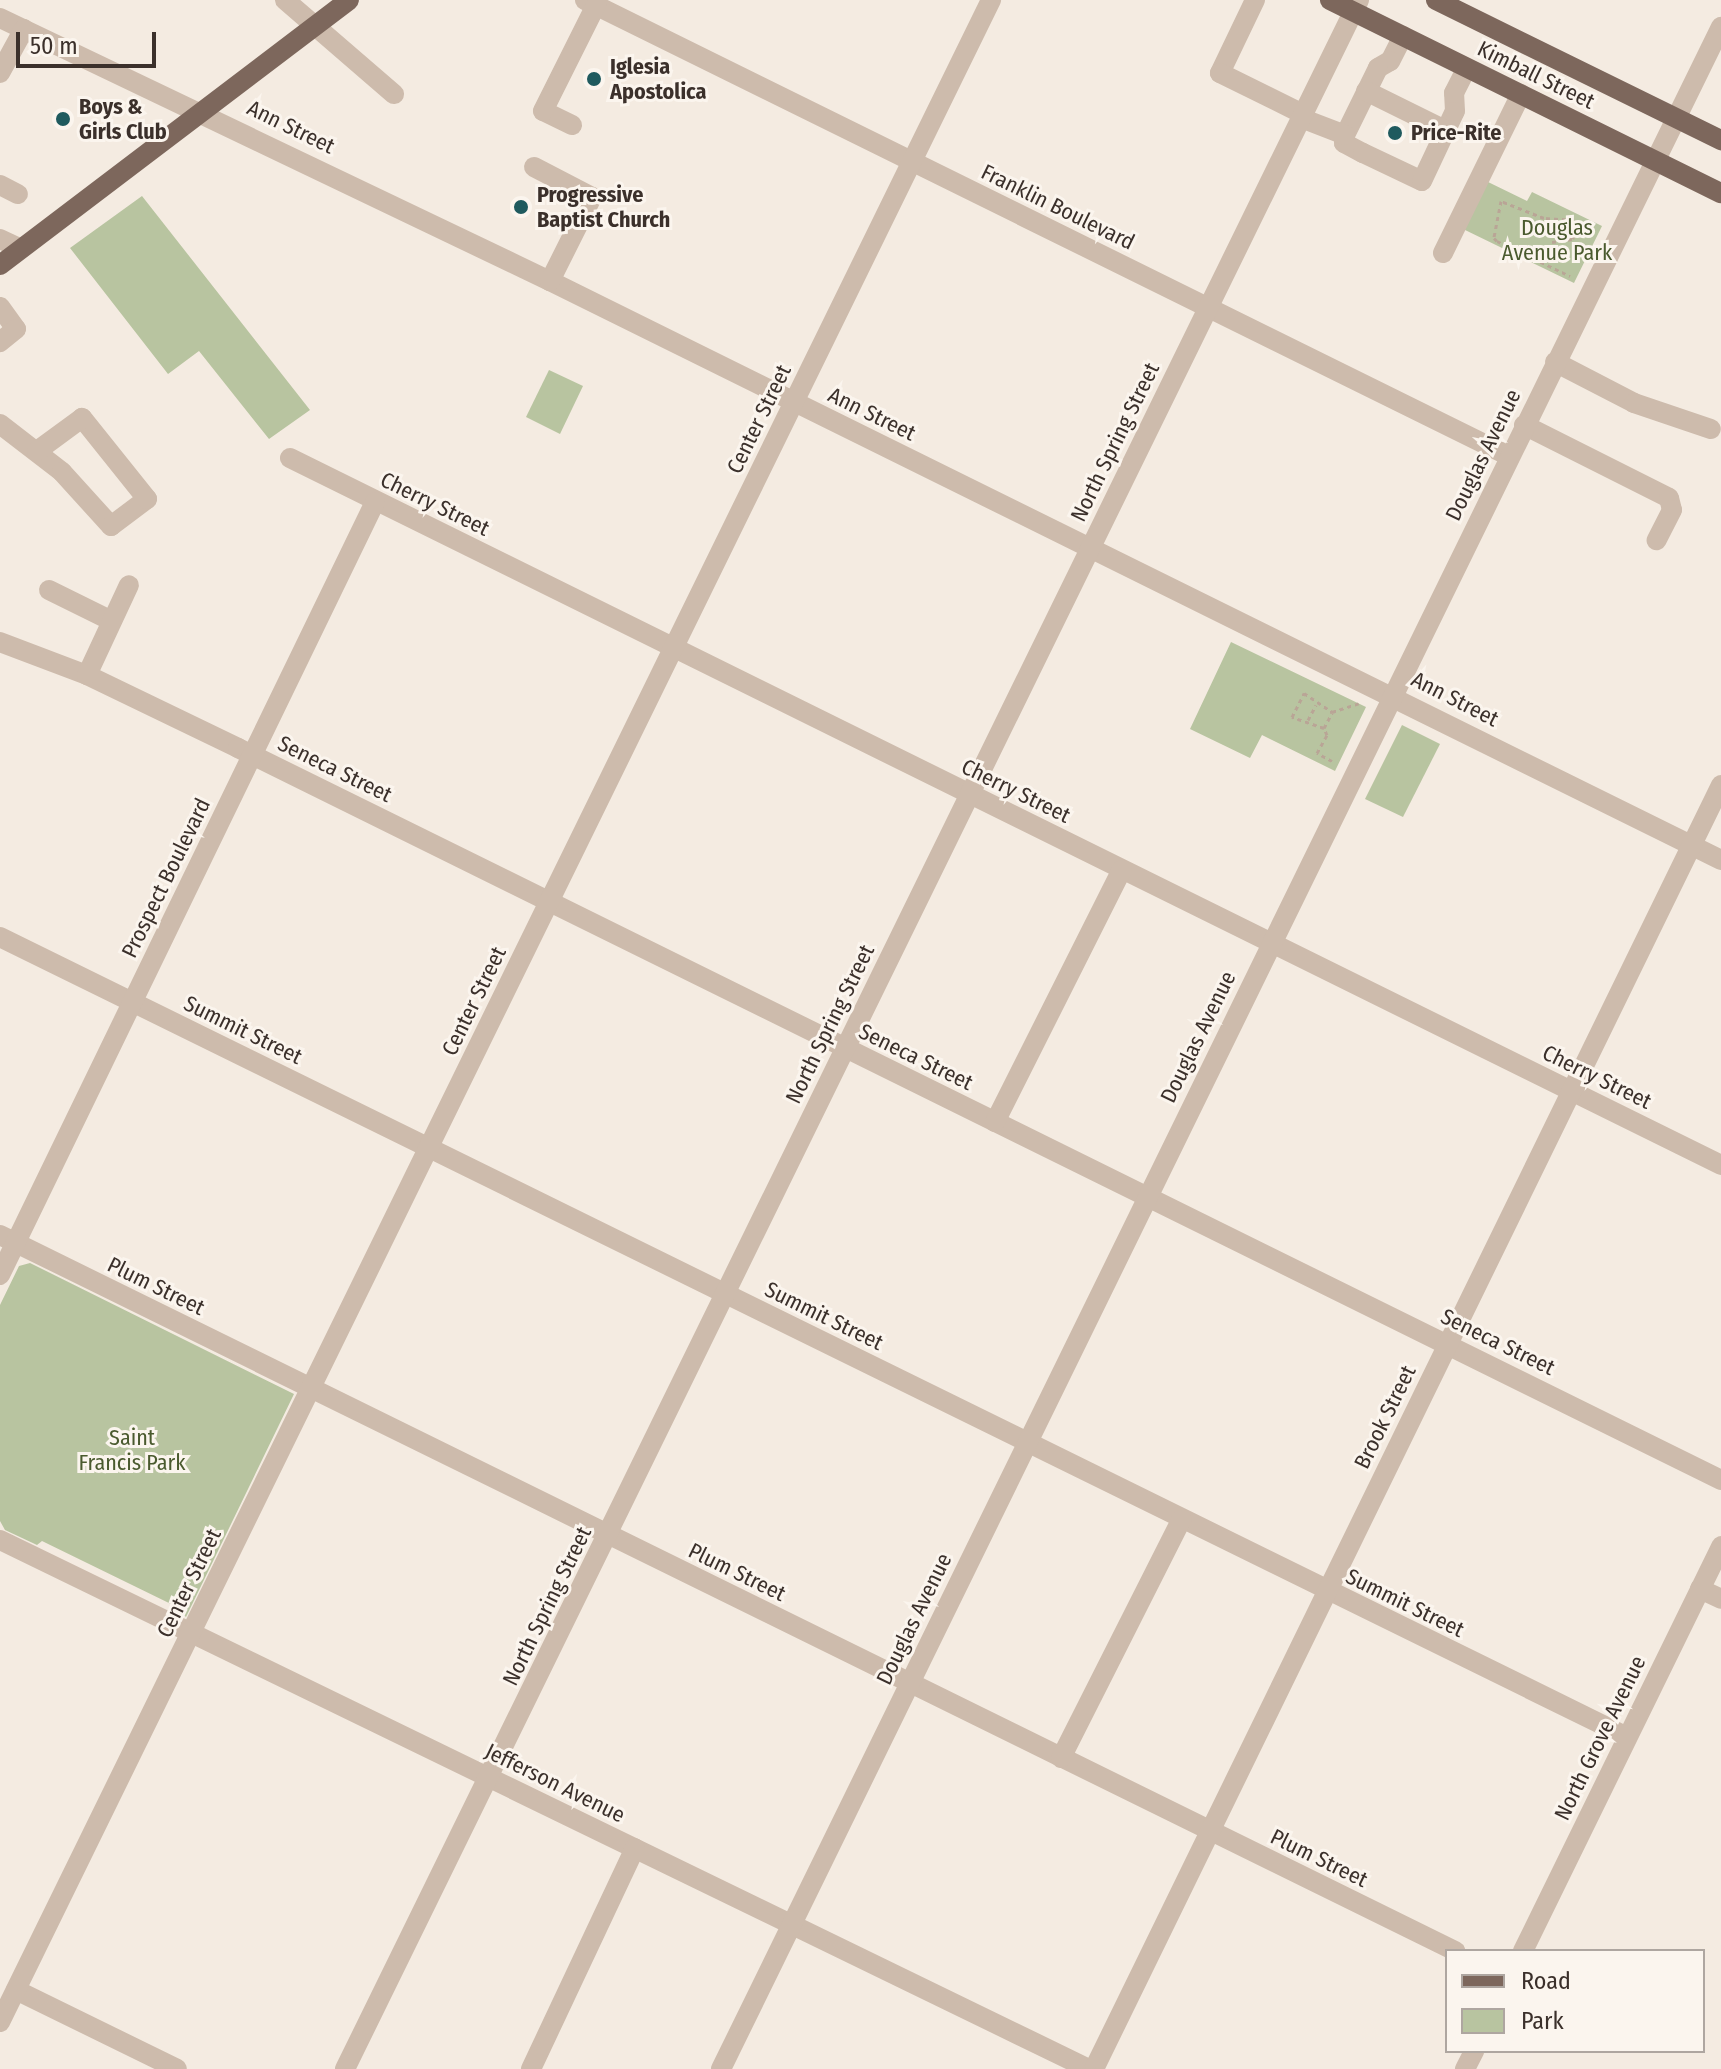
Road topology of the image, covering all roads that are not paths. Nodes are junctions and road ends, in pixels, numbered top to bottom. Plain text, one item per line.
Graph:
1 (285, 0) edge
2 (349, 0) edge
3 (991, 0) edge
4 (1255, 0) edge
5 (1330, 0) edge
6 (1436, 0) edge
7 (590, 3) edge
8 (1356, 6) edge
9 (0, 18) edge
10 (314, 27) junction
11 (1721, 27) edge
12 (24, 29) junction
13 (1403, 36) junction
14 (1467, 68) junction
15 (0, 73) edge
16 (1366, 91) junction
17 (394, 94) dead end
18 (1521, 94) junction
19 (202, 110) junction
20 (1302, 116) junction
21 (1676, 117) junction
22 (572, 125) dead end
23 (1445, 130) junction
24 (1345, 135) junction
25 (1721, 140) edge
26 (1654, 160) junction
27 (912, 161) junction
28 (534, 167) dead end
29 (1721, 193) edge
30 (0, 239) edge
31 (21, 249) junction
32 (1443, 253) dead end
33 (0, 265) edge
34 (550, 281) junction
35 (0, 307) edge
36 (1207, 308) junction
37 (0, 342) edge
38 (1555, 362) junction
39 (794, 402) junction
40 (0, 424) edge
41 (1524, 425) junction
42 (1711, 429) dead end
43 (37, 451) junction
44 (1509, 456) junction
45 (290, 458) dead end
46 (375, 502) junction
47 (1657, 540) dead end
48 (1090, 548) junction
49 (129, 585) dead end
50 (49, 590) dead end
51 (112, 621) junction
52 (0, 642) edge
53 (673, 649) junction
54 (87, 675) junction
55 (1393, 695) junction
56 (253, 755) junction
57 (1721, 785) edge
58 (968, 795) junction
59 (1692, 845) junction
60 (1721, 860) edge
61 (1122, 870) junction
62 (550, 901) junction
63 (0, 937) edge
64 (1270, 943) junction
65 (132, 1003) junction
66 (844, 1048) junction
67 (1571, 1090) junction
68 (995, 1122) junction
69 (429, 1149) junction
70 (1721, 1165) edge
71 (1148, 1196) junction
72 (8, 1238) edge
73 (0, 1275) edge
74 (724, 1293) junction
75 (1447, 1344) junction
76 (311, 1389) junction
77 (1027, 1443) junction
78 (1721, 1480) edge
79 (1181, 1520) junction
80 (608, 1536) junction
81 (0, 1540) edge
82 (1721, 1546) edge
83 (1700, 1589) junction
84 (1327, 1593) junction
85 (1721, 1599) edge
86 (191, 1633) junction
87 (910, 1683) junction
88 (1627, 1737) junction
89 (1061, 1758) junction
90 (489, 1778) junction
91 (1210, 1831) junction
92 (635, 1848) junction
93 (792, 1924) junction
94 (1451, 1949) edge
95 (1524, 1949) edge
96 (16, 1990) junction
97 (0, 2022) edge
98 (177, 2069) edge
99 (345, 2069) edge
100 (531, 2069) edge
101 (721, 2069) edge
102 (1091, 2069) edge

1 - 10 street
2 - 10 main road
3 - 27 street, Center Street
4 - 20 street
5 - 8 main road, Kimball Street
6 - 21 main road, Kimball Street
7 - 22 street
7 - 27 street, Franklin Boulevard
8 - 13 main road, Kimball Street
8 - 20 street, North Spring Street
9 - 12 street, Ann Street
10 - 17 street
10 - 19 main road
11 - 21 street, Douglas Avenue
12 - 15 street
12 - 19 street, Ann Street
13 - 14 main road, Kimball Street
13 - 16 street
14 - 18 main road, Kimball Street
14 - 23 street
16 - 23 street
16 - 24 street
18 - 26 main road, Kimball Street
18 - 32 street
19 - 31 main road
19 - 34 street, Ann Street
20 - 24 street
20 - 36 street, North Spring Street
21 - 25 main road, Kimball Street
21 - 26 street, Douglas Avenue
23 - 24 street
26 - 29 main road, Kimball Street
26 - 38 street, Douglas Avenue
27 - 36 street, Franklin Boulevard
27 - 39 street, Center Street
28 - 34 street
30 - 31 street
31 - 33 main road
34 - 39 street, Ann Street
35 - 37 street
36 - 44 street, Franklin Boulevard
36 - 48 street, North Spring Street
38 - 41 street, Douglas Avenue
38 - 42 street
39 - 48 street, Ann Street
39 - 53 street, Center Street
40 - 43 street
41 - 44 street, Douglas Avenue
41 - 47 street
43 - 43 street
44 - 55 street, Douglas Avenue
45 - 46 street, Cherry Street
46 - 53 street, Cherry Street
46 - 56 street, Prospect Boulevard
48 - 55 street, Ann Street
48 - 58 street, North Spring Street
49 - 51 street
50 - 51 street
51 - 54 street
52 - 54 street, Seneca Street
53 - 58 street, Cherry Street
53 - 62 street, Center Street
54 - 56 street, Seneca Street
55 - 59 street, Ann Street
55 - 64 street, Douglas Avenue
56 - 62 street, Seneca Street
56 - 65 street, Prospect Boulevard
57 - 59 street, Brook Street
58 - 61 street, Cherry Street
58 - 66 street, North Spring Street
59 - 60 street, Ann Street
59 - 67 street, Brook Street
61 - 64 street, Cherry Street
61 - 68 street
62 - 66 street, Seneca Street
62 - 69 street, Center Street
63 - 65 street, Summit Street
64 - 67 street, Cherry Street
64 - 71 street, Douglas Avenue
65 - 69 street, Summit Street
65 - 72 street, Prospect Boulevard
66 - 68 street, Seneca Street
66 - 74 street, North Spring Street
67 - 70 street, Cherry Street
67 - 75 street, Brook Street
68 - 71 street, Seneca Street
69 - 74 street, Summit Street
69 - 76 street, Center Street
71 - 75 street, Seneca Street
71 - 77 street, Douglas Avenue
72 - 73 street, Prospect Boulevard
72 - 76 street, Plum Street
74 - 77 street, Summit Street
74 - 80 street, North Spring Street
75 - 78 street, Seneca Street
75 - 84 street, Brook Street
76 - 80 street, Plum Street
76 - 86 street, Center Street
77 - 79 street, Summit Street
77 - 87 street, Douglas Avenue
79 - 84 street, Summit Street
79 - 89 street
80 - 87 street, Plum Street
80 - 90 street, North Spring Street
81 - 86 street, Jefferson Avenue
82 - 83 street, North Grove Avenue
83 - 85 street
83 - 88 street, North Grove Avenue
84 - 88 street, Summit Street
84 - 91 street, Brook Street
86 - 90 street, Jefferson Avenue
86 - 96 street, Center Street
87 - 89 street, Plum Street
87 - 93 street, Douglas Avenue
88 - 95 street, North Grove Avenue
89 - 91 street, Plum Street
90 - 92 street, Jefferson Avenue
90 - 99 street, North Spring Street
91 - 94 street, Plum Street
91 - 102 street, Brook Street
92 - 93 street, Jefferson Avenue
92 - 100 street
93 - 101 street, Douglas Avenue
93 - 102 street, Jefferson Avenue
96 - 97 street, Center Street
96 - 98 street

